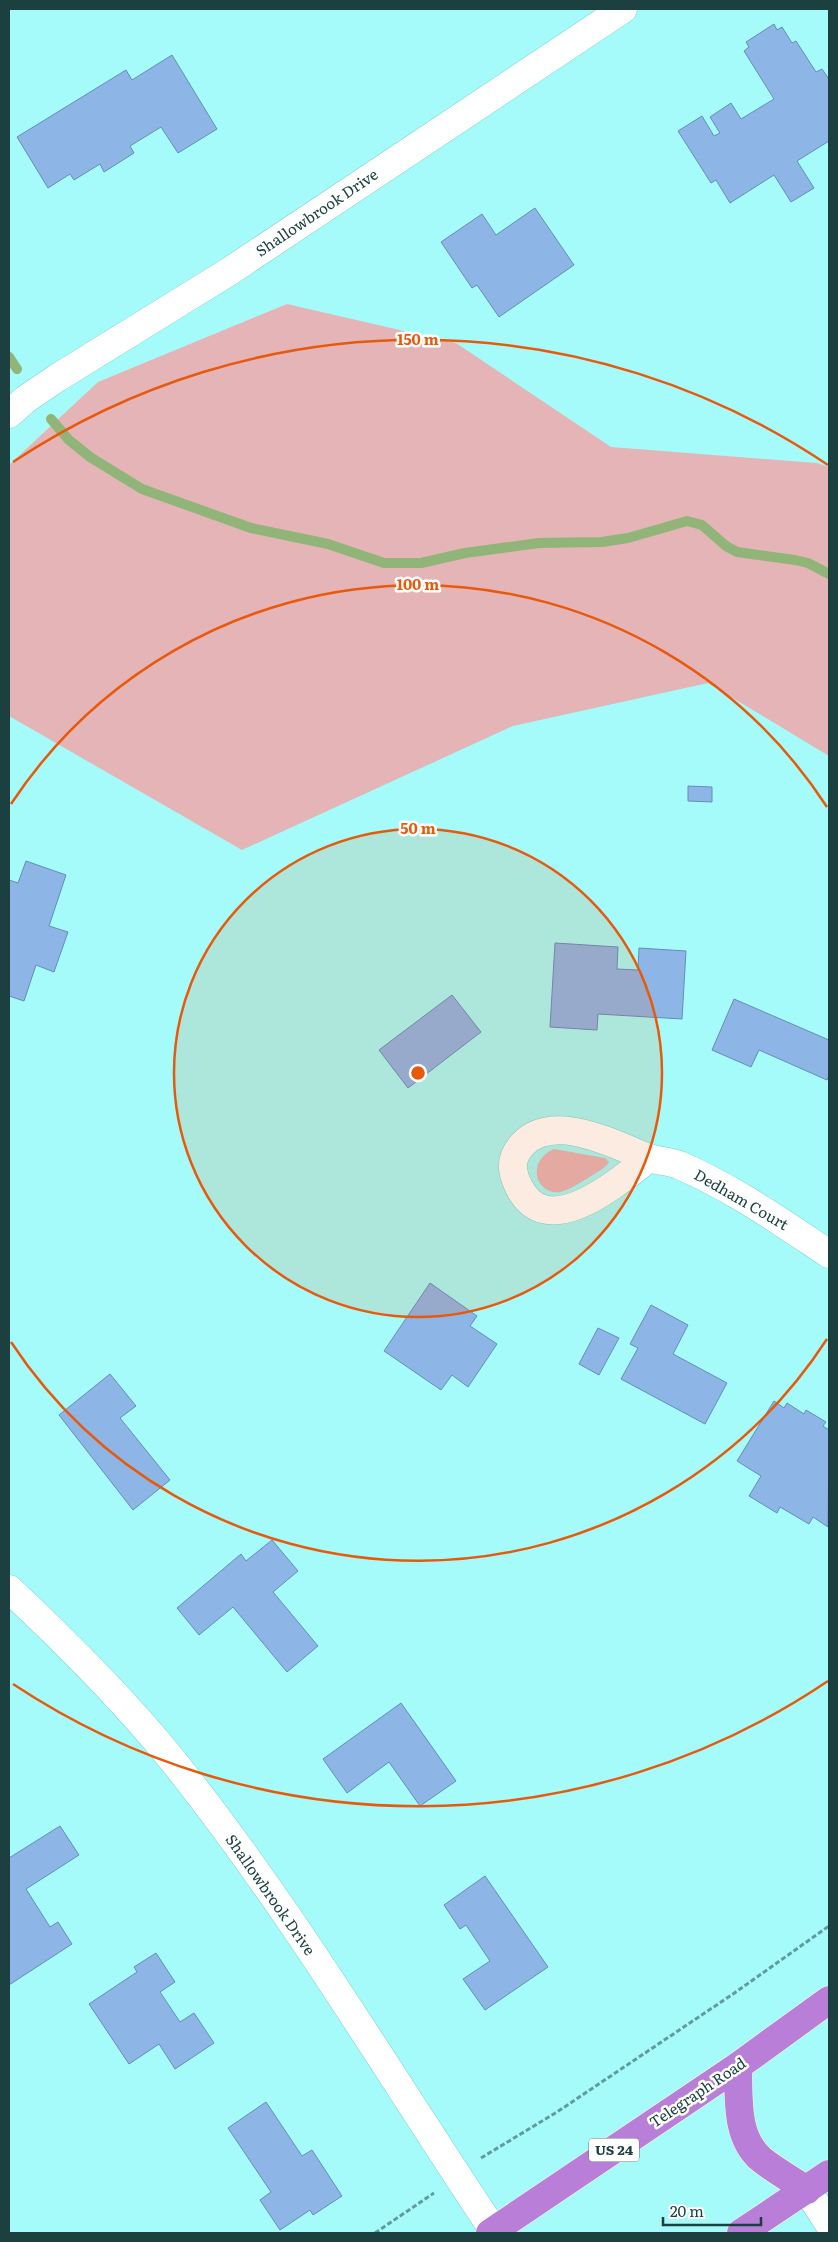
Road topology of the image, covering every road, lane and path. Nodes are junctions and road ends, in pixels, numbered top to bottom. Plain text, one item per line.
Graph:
1 (623, 9) edge
2 (9, 414) edge
3 (649, 1158) dead end
4 (829, 1254) edge
5 (9, 1589) edge
6 (829, 1926) edge
7 (829, 2000) edge
8 (738, 2066) junction
9 (483, 2158) dead end
10 (829, 2174) edge
11 (807, 2190) junction
12 (430, 2197) dead end
13 (829, 2224) edge
14 (492, 2232) edge
15 (374, 2233) edge
16 (741, 2233) edge

1 - 2 street, Shallowbrook Drive
3 - 4 street, Dedham Court
5 - 14 street, Shallowbrook Drive
6 - 9 path
7 - 8 highway, Telegraph Road / US 24
8 - 11 highway
8 - 14 highway, Telegraph Road / US 24
10 - 11 highway
11 - 13 street
11 - 16 highway
12 - 15 path

